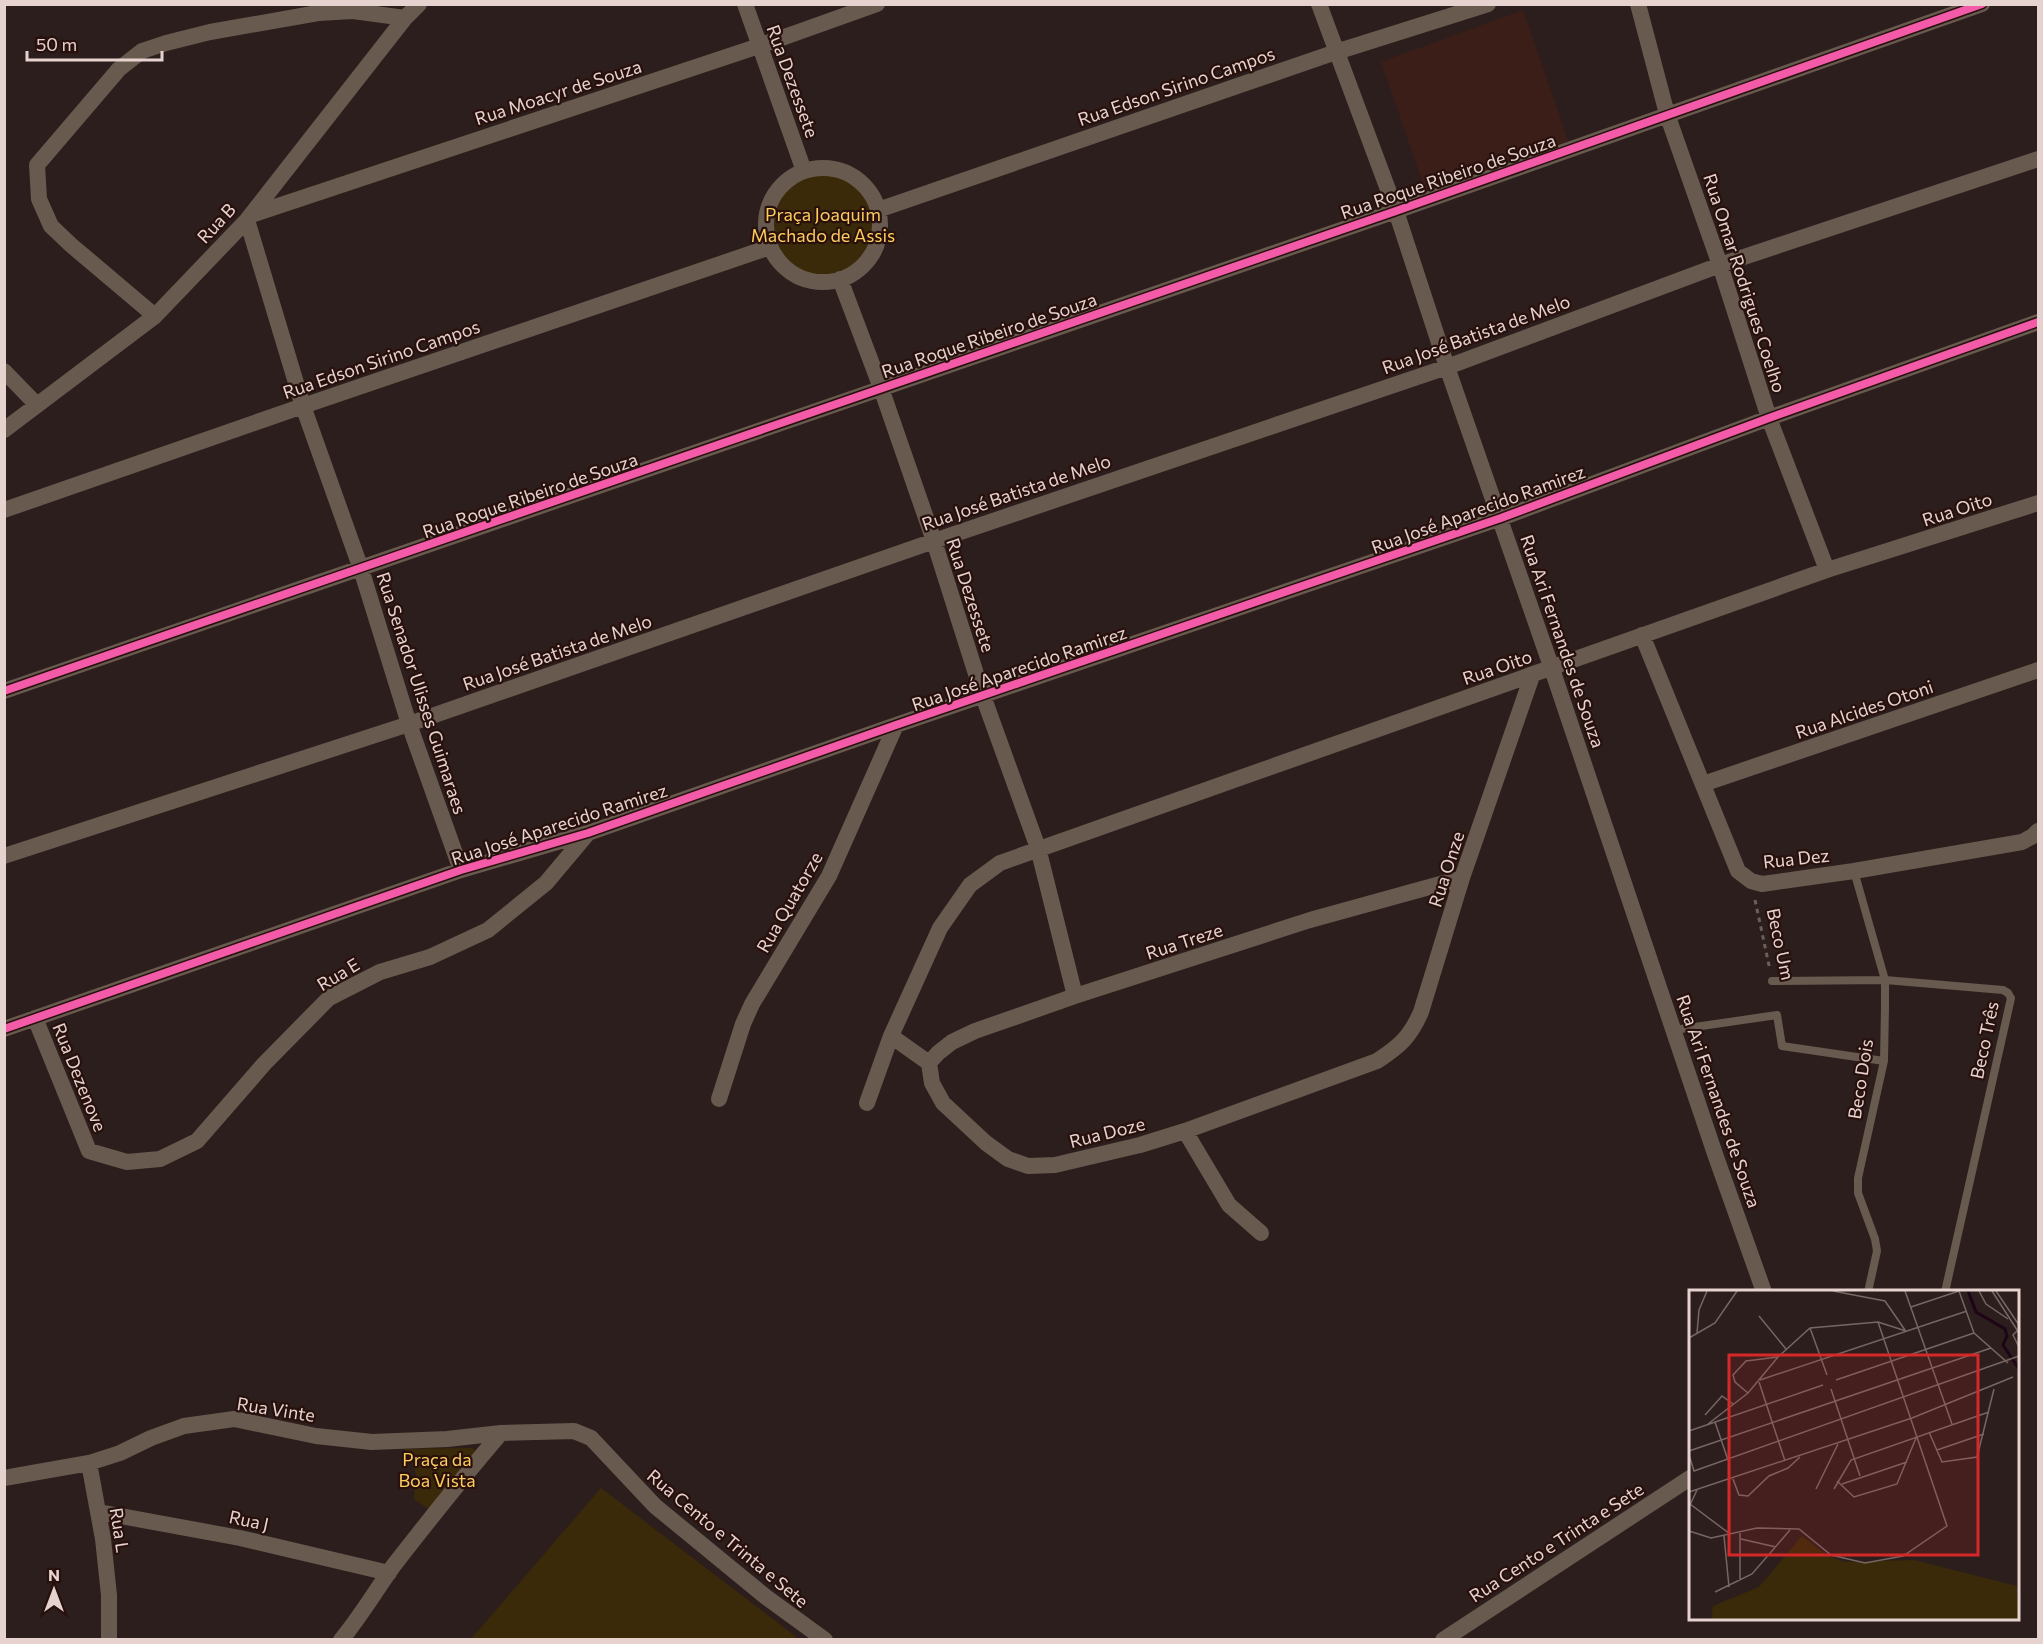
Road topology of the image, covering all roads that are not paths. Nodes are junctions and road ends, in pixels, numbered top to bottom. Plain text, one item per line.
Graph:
1 (419, 4) edge
2 (745, 4) edge
3 (877, 4) edge
4 (1319, 4) edge
5 (1488, 4) edge
6 (1638, 4) edge
7 (1982, 4) edge
8 (405, 18) junction
9 (759, 46) junction
10 (1336, 52) junction
11 (1667, 114) junction
12 (2038, 159) edge
13 (804, 171) junction
14 (878, 210) junction
15 (1396, 211) junction
16 (249, 217) junction
17 (770, 247) junction
18 (1720, 265) junction
19 (840, 279) junction
20 (155, 316) junction
21 (2038, 322) edge
22 (1447, 367) junction
23 (4, 371) edge
24 (881, 388) junction
25 (37, 405) junction
26 (303, 406) junction
27 (1769, 418) junction
28 (4, 430) edge
29 (2038, 503) edge
30 (4, 510) edge
31 (1501, 518) junction
32 (934, 541) junction
33 (362, 569) junction
34 (1827, 570) junction
35 (1642, 635) junction
36 (1552, 669) junction
37 (2038, 670) edge
38 (1532, 676) junction
39 (4, 692) edge
40 (983, 696) junction
41 (409, 724) junction
42 (896, 725) junction
43 (1703, 784) junction
44 (2038, 831) edge
45 (588, 833) junction
46 (1038, 848) junction
47 (4, 856) edge
48 (461, 870) junction
49 (1854, 871) junction
50 (1462, 878) junction
51 (1885, 980) junction
52 (1772, 981) road end
53 (1075, 996) junction
54 (35, 1017) junction
55 (4, 1029) edge
56 (1674, 1030) junction
57 (891, 1036) junction
58 (1377, 1061) joint
59 (1884, 1061) junction
60 (929, 1063) junction
61 (719, 1099) dead end
62 (867, 1103) dead end
63 (1185, 1131) junction
64 (89, 1151) joint
65 (1261, 1233) dead end
66 (1763, 1290) edge
67 (1868, 1290) edge
68 (1945, 1290) edge
69 (550, 1432) joint
70 (501, 1433) junction
71 (89, 1462) junction
72 (9, 1475) edge
73 (1689, 1479) edge
74 (99, 1512) junction
75 (388, 1573) junction
76 (109, 1640) edge
77 (340, 1640) edge
78 (825, 1640) edge
79 (1443, 1640) edge

1 - 8 street, Rua B
2 - 9 street, Rua Dezessete
3 - 9 street, Rua Moacyr de Souza
4 - 10 street, Rua Ari Fernandes de Souza
5 - 10 street, Rua Edson Sirino Campos
6 - 11 street, Rua Omar Rodrigues Coelho
7 - 11 street, Rua Roque Ribeiro de Souza
8 - 16 street, Rua B
8 - 20 street
9 - 13 street, Rua Dezessete
9 - 16 street, Rua Moacyr de Souza
10 - 14 street, Rua Edson Sirino Campos
10 - 15 street, Rua Ari Fernandes de Souza
11 - 15 street, Rua Roque Ribeiro de Souza
11 - 18 street, Rua Omar Rodrigues Coelho
12 - 18 street, Rua José Batista de Melo
13 - 14 street
13 - 17 street
14 - 19 street
15 - 22 street, Rua Ari Fernandes de Souza
15 - 24 street, Rua Roque Ribeiro de Souza
16 - 20 street, Rua B
16 - 26 street, Rua Senador Ulisses Guimaraes
17 - 19 street
17 - 26 street, Rua Edson Sirino Campos
18 - 22 street, Rua José Batista de Melo
18 - 27 street, Rua Omar Rodrigues Coelho
19 - 24 street, Rua Dezessete
20 - 25 street, Rua B
21 - 27 street, Rua José Aparecido Ramirez
22 - 31 street, Rua Ari Fernandes de Souza
22 - 32 street, Rua José Batista de Melo
23 - 25 street
24 - 32 street, Rua Dezessete
24 - 33 street, Rua Roque Ribeiro de Souza
25 - 28 street, Rua B
26 - 30 street, Rua Edson Sirino Campos
26 - 33 street, Rua Senador Ulisses Guimaraes
27 - 31 street, Rua José Aparecido Ramirez
27 - 34 street, Rua Omar Rodrigues Coelho
29 - 34 street, Rua Oito
31 - 36 street, Rua Ari Fernandes de Souza
31 - 40 street, Rua José Aparecido Ramirez
32 - 40 street, Rua Dezessete
32 - 41 street, Rua José Batista de Melo
33 - 39 street, Rua Roque Ribeiro de Souza
33 - 41 street, Rua Senador Ulisses Guimaraes
34 - 35 street, Rua Oito
35 - 36 street, Rua Oito
35 - 43 street, Rua Dez
36 - 38 street, Rua Oito
36 - 56 street, Rua Ari Fernandes de Souza
37 - 43 street, Rua Alcides Otoni
38 - 46 street, Rua Oito
38 - 50 street, Rua Onze
40 - 42 street, Rua José Aparecido Ramirez
40 - 46 street, Rua Dezessete
41 - 47 street, Rua José Batista de Melo
41 - 48 street, Rua Senador Ulisses Guimaraes
42 - 45 street, Rua José Aparecido Ramirez
42 - 61 street, Rua Quatorze
43 - 49 street, Rua Dez
44 - 49 street, Rua Dez
45 - 48 street, Rua José Aparecido Ramirez
45 - 64 street, Rua E
46 - 53 street, Rua Dezessete
46 - 57 street
48 - 54 street, Rua José Aparecido Ramirez
49 - 51 lane, Beco Dois
50 - 53 street, Rua Treze
50 - 58 street, Rua Onze
51 - 52 lane, Beco Três
51 - 59 lane, Beco Dois
51 - 68 lane, Beco Três
53 - 60 street, Rua Treze
54 - 55 street, Rua José Aparecido Ramirez
54 - 64 street, Rua Dezenove
56 - 59 lane
56 - 66 street, Rua Ari Fernandes de Souza
57 - 60 street
57 - 62 street
58 - 63 street, Rua Doze
59 - 67 lane, Beco Dois
60 - 63 street, Rua Doze
63 - 65 street
69 - 70 street, Rua Vinte
69 - 78 street, Rua Cento e Trinta e Sete
70 - 71 street, Rua Vinte
70 - 75 street
71 - 72 street, Rua Vinte
71 - 74 street, Rua L
73 - 79 street, Rua Cento e Trinta e Sete
74 - 75 street, Rua J
74 - 76 street, Rua L
75 - 77 street

